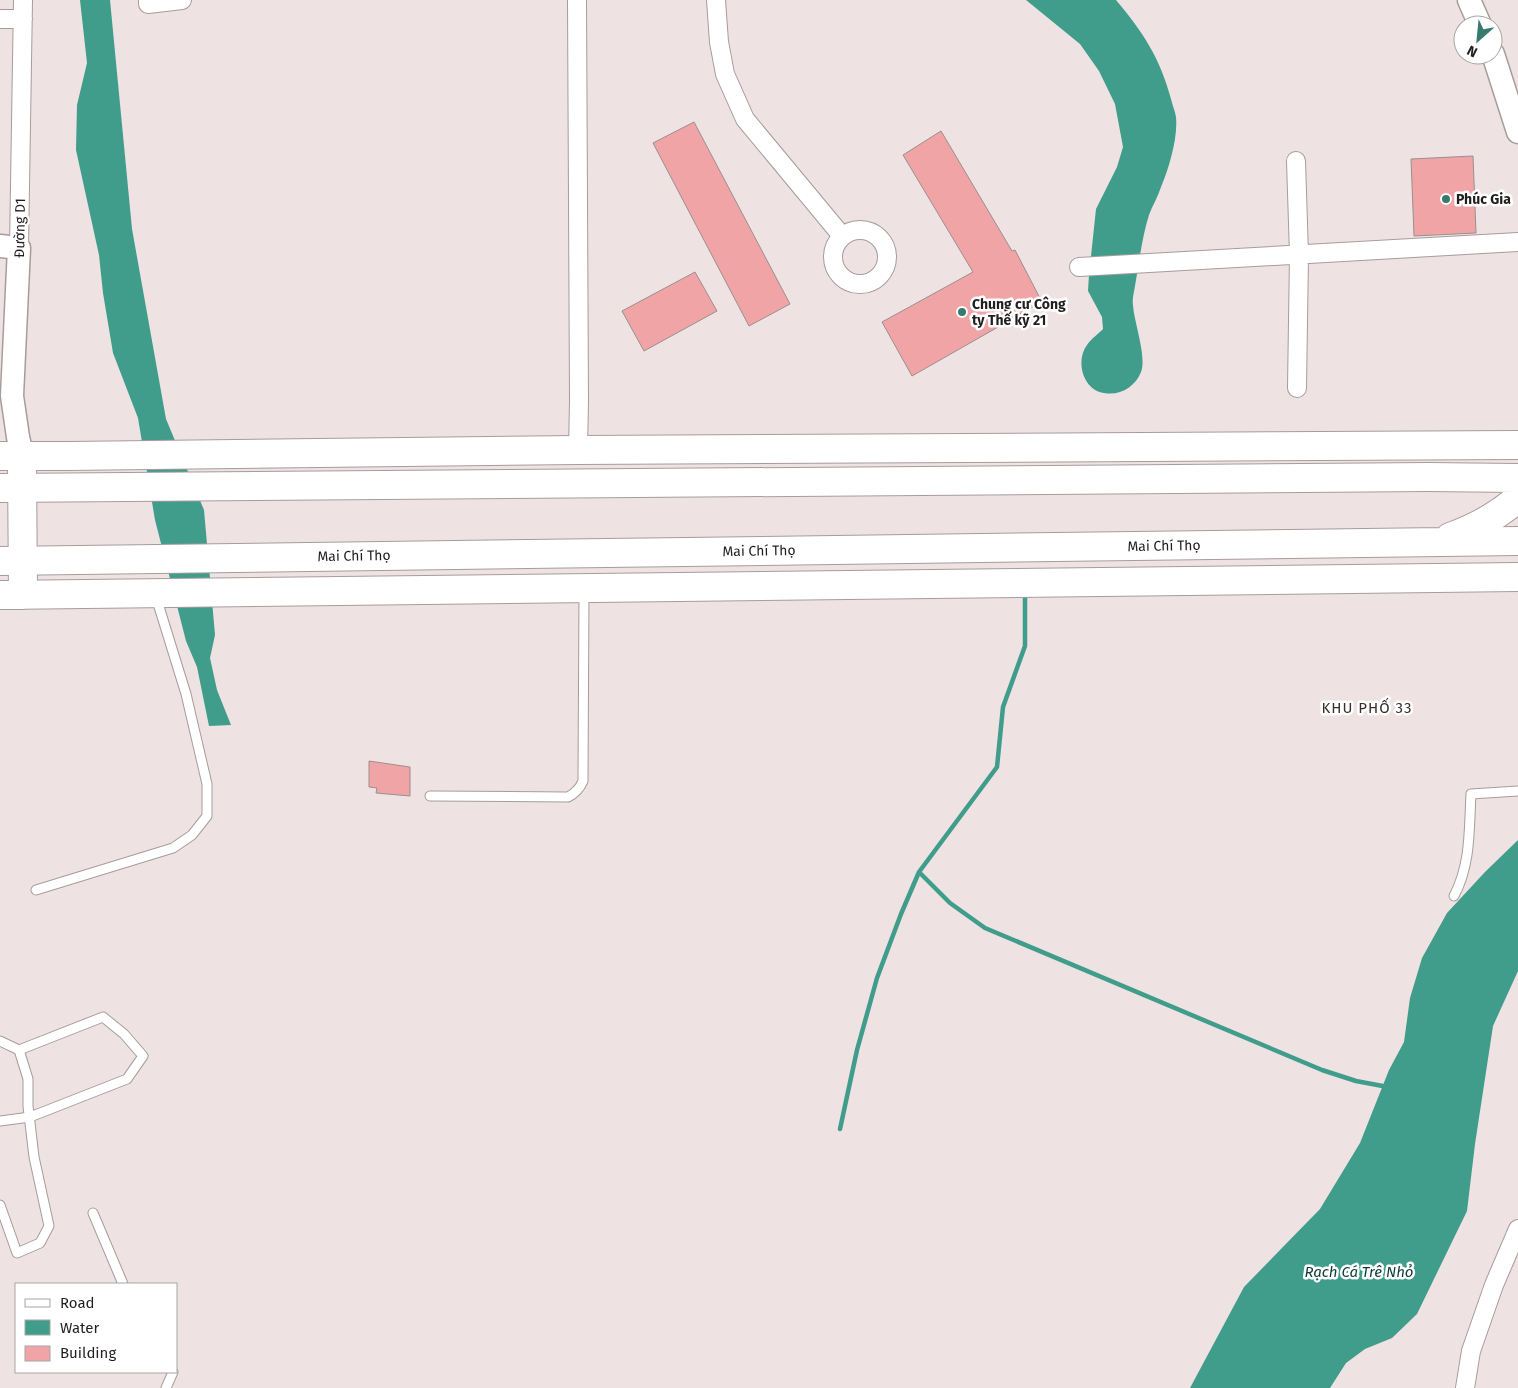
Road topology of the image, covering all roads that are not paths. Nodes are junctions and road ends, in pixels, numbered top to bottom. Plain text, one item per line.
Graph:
1 (23, 0) edge
2 (148, 0) edge
3 (182, 0) edge
4 (577, 0) edge
5 (716, 0) edge
6 (1469, 0) edge
7 (1476, 15) edge
8 (0, 19) edge
9 (23, 19) junction
10 (1497, 65) edge
11 (1518, 132) edge
12 (1296, 161) dead end
13 (842, 236) dead end
14 (1518, 242) edge
15 (10, 247) edge
16 (1299, 255) junction
17 (1080, 268) dead end
18 (1297, 388) dead end
19 (1518, 445) edge
20 (578, 450) junction
21 (11, 455) edge
22 (1518, 478) edge
23 (11, 488) edge
24 (1518, 498) edge
25 (1518, 541) edge
26 (1434, 542) junction
27 (11, 560) edge
28 (1518, 577) edge
29 (584, 588) junction
30 (155, 593) junction
31 (11, 595) edge
32 (1518, 792) edge
33 (430, 796) dead end
34 (36, 890) dead end
35 (1454, 896) dead end
36 (0, 1041) edge
37 (19, 1050) junction
38 (30, 1117) junction
39 (0, 1121) edge
40 (0, 1205) edge
41 (93, 1213) dead end
42 (1518, 1229) edge
43 (123, 1283) edge
44 (173, 1373) edge
45 (166, 1388) edge
46 (1464, 1388) edge

1 - 9 street, Đường D1
2 - 3 street
4 - 20 street
5 - 13 street
6 - 7 street
8 - 9 street
9 - 15 street, Đường D1
10 - 11 street
12 - 16 street
14 - 16 street
15 - 21 street, Đường D1
16 - 17 street
16 - 18 street
19 - 20 main road
20 - 21 main road
21 - 23 main road
22 - 23 main road
23 - 27 main road
24 - 26 main road
25 - 26 main road, Mai Chí Thọ
26 - 27 main road, Mai Chí Thọ
27 - 31 main road
28 - 29 main road
29 - 30 main road
29 - 33 lane
30 - 31 main road
30 - 34 lane
32 - 35 lane
36 - 37 lane
37 - 38 lane
37 - 38 lane
38 - 39 lane
38 - 40 lane
41 - 43 lane
42 - 46 street
44 - 45 lane

